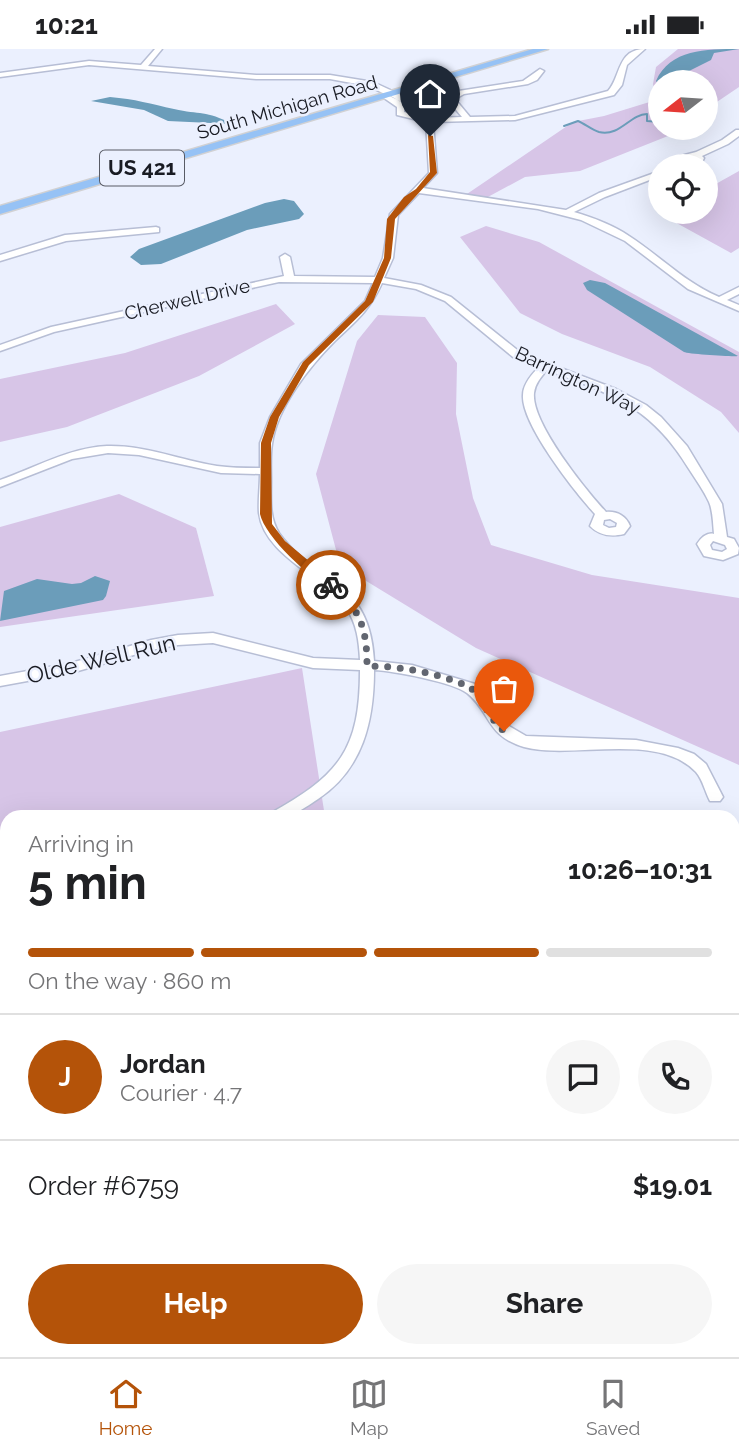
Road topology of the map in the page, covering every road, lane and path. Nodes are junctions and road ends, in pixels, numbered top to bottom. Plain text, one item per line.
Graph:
1 (159, 49) edge
2 (543, 49) edge
3 (642, 49) edge
4 (144, 66) junction
5 (540, 71) dead end
6 (0, 75) edge
7 (388, 95) junction
8 (468, 119) junction
9 (428, 120) junction
10 (739, 132) edge
11 (698, 154) edge
12 (648, 179) edge
13 (418, 190) junction
14 (0, 210) edge
15 (569, 212) junction
16 (156, 230) dead end
17 (20, 255) junction
18 (285, 257) dead end
19 (0, 258) edge
20 (0, 265) edge
21 (289, 277) junction
22 (379, 280) junction
23 (739, 290) edge
24 (720, 300) junction
25 (739, 308) edge
26 (0, 348) edge
27 (544, 367) junction
28 (264, 471) junction
29 (0, 484) edge
30 (603, 516) dead end
31 (721, 538) dead end
32 (367, 666) junction
33 (0, 681) edge
34 (715, 797) dead end
35 (288, 810) edge

1 - 4 street
2 - 7 main road, South Michigan Road / US 421
3 - 8 street
4 - 6 street
4 - 7 street
5 - 8 street
7 - 9 street
7 - 9 street
7 - 14 main road, South Michigan Road / US 421
8 - 9 street
9 - 13 street
10 - 11 street
12 - 15 street
13 - 15 street
13 - 22 street
15 - 24 street
16 - 17 street
17 - 19 street
17 - 20 street
18 - 21 street
21 - 22 street, Cherwell Drive
21 - 26 street, Cherwell Drive
22 - 27 street, Barrington Way
22 - 28 street
23 - 24 street
24 - 25 street
27 - 30 street
27 - 31 street, Barrington Way
28 - 29 street
28 - 32 street
32 - 33 street, Olde Well Run
32 - 34 street, Olde Well Run
32 - 35 street

